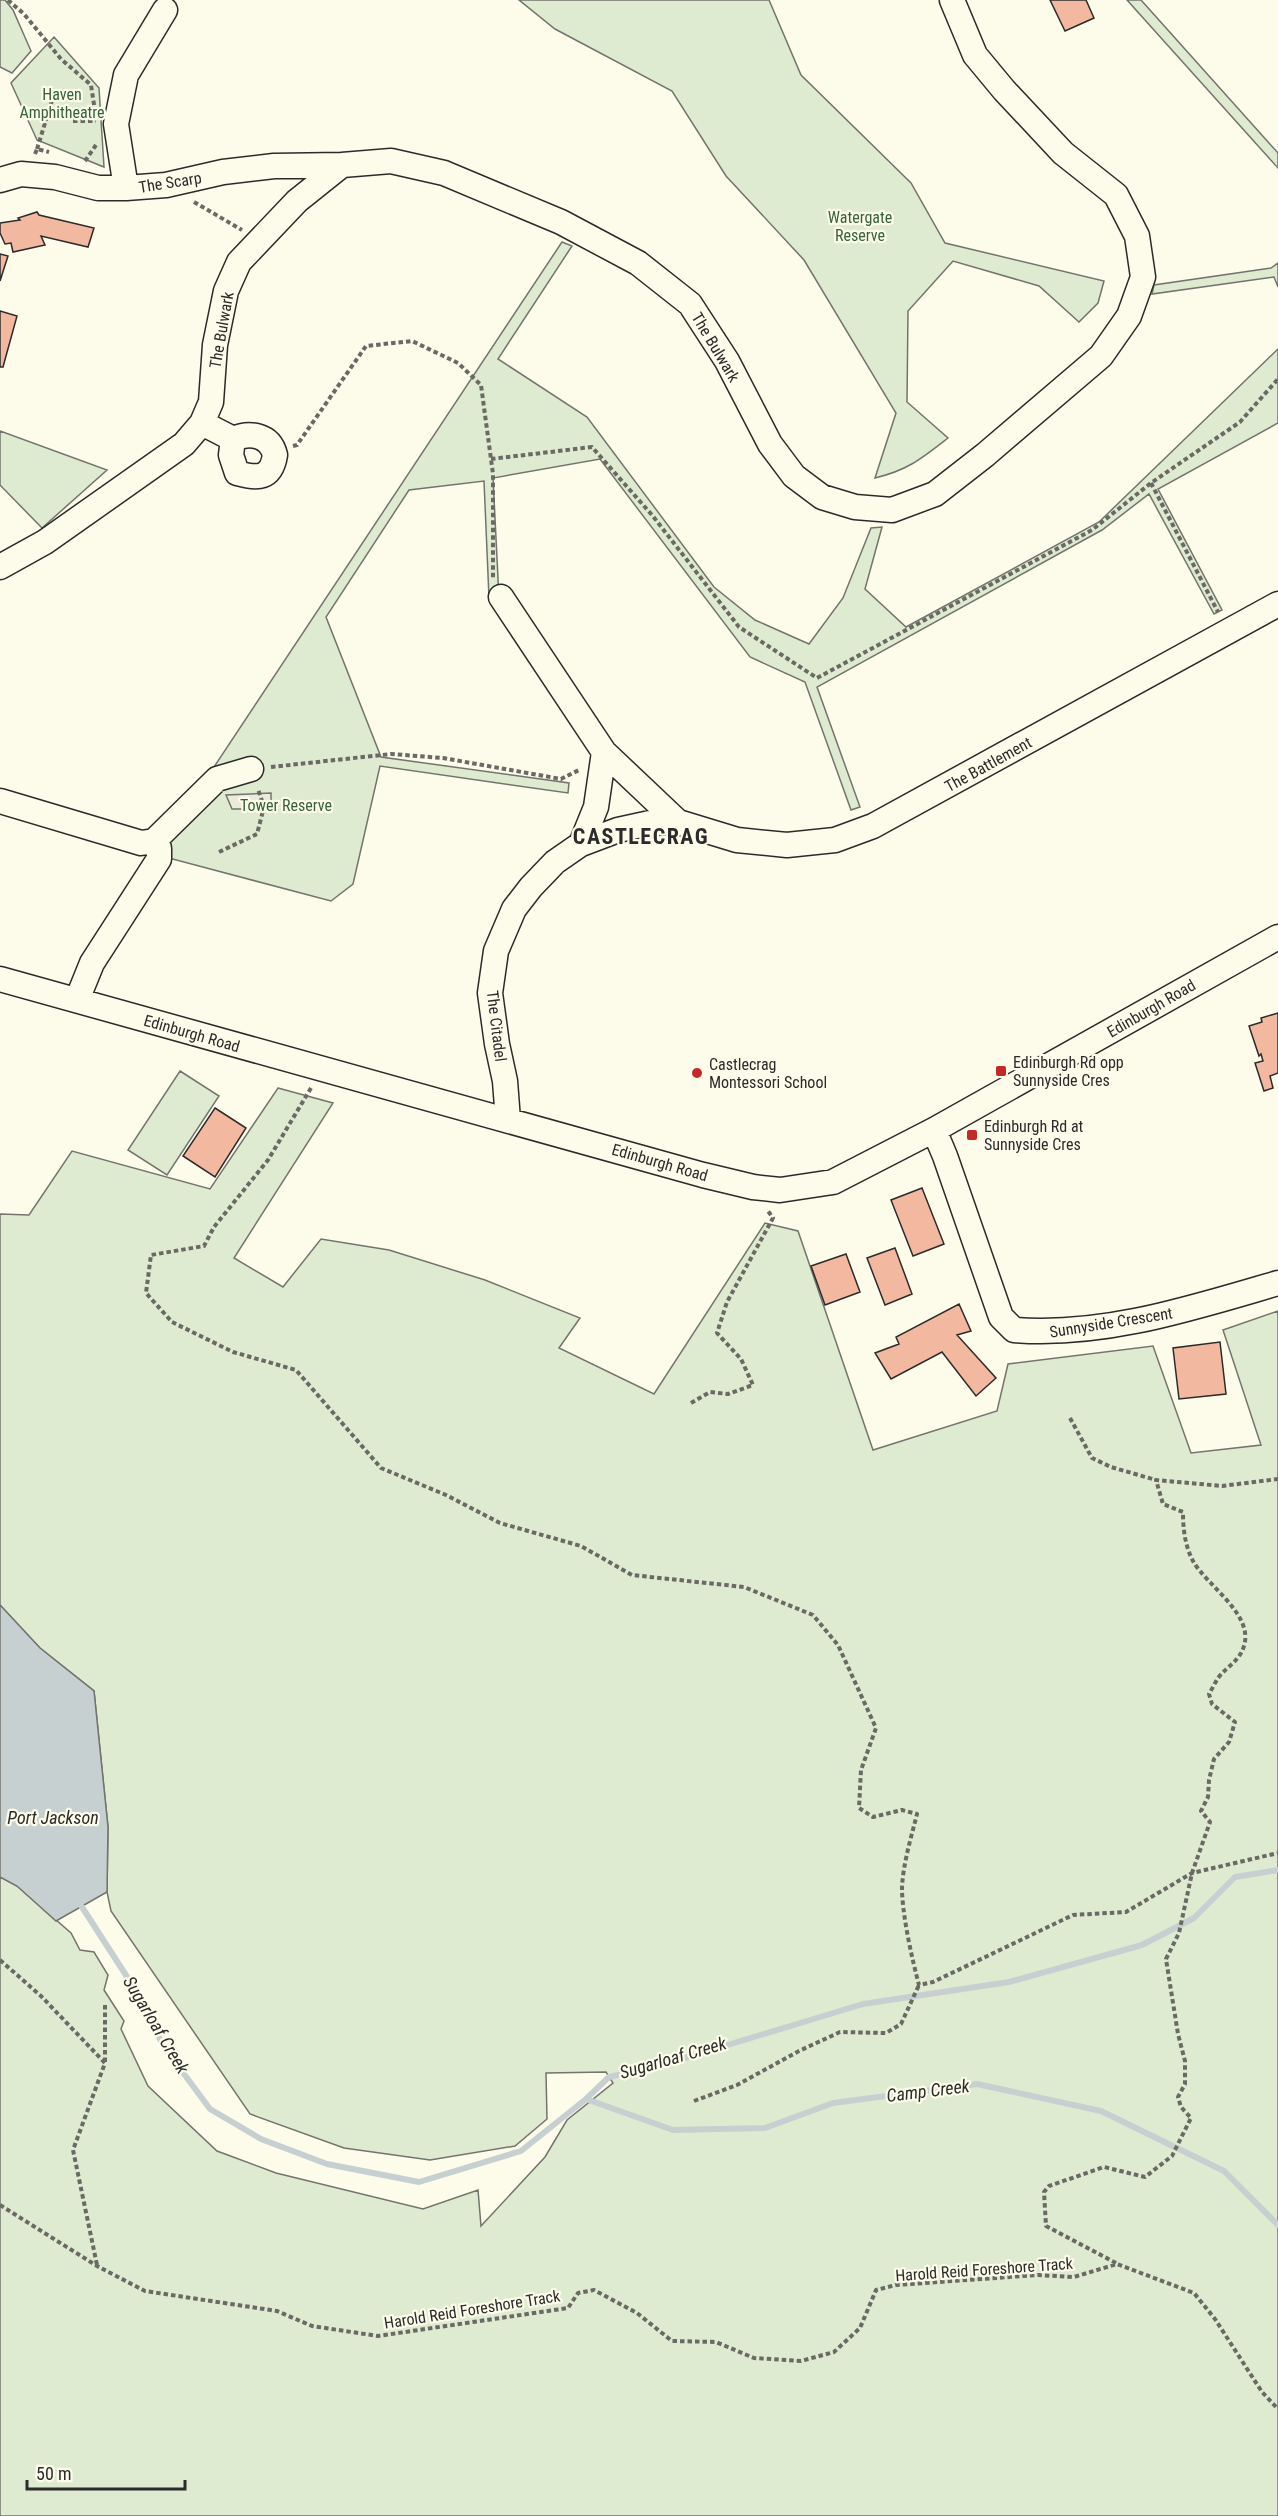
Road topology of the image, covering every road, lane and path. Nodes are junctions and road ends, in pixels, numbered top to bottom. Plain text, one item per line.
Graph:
1 (8, 0) edge
2 (952, 0) edge
3 (165, 10) dead end
4 (54, 94) dead end
5 (96, 121) dead end
6 (38, 149) junction
7 (120, 149) junction
8 (57, 154) dead end
9 (76, 159) dead end
10 (342, 165) junction
11 (11, 177) edge
12 (166, 185) junction
13 (126, 188) junction
14 (258, 240) junction
15 (1278, 379) edge
16 (202, 423) junction
17 (233, 439) junction
18 (274, 450) junction
19 (491, 459) junction
20 (1151, 483) junction
21 (0, 567) edge
22 (501, 597) joint
23 (1278, 604) edge
24 (1228, 632) junction
25 (609, 760) junction
26 (251, 769) junction
27 (0, 801) edge
28 (678, 822) junction
29 (154, 841) junction
30 (581, 844) junction
31 (219, 852) dead end
32 (1278, 937) edge
33 (0, 979) edge
34 (77, 1000) junction
35 (321, 1069) junction
36 (508, 1120) junction
37 (934, 1130) junction
38 (753, 1188) junction
39 (1278, 1282) edge
40 (691, 1403) dead end
41 (1070, 1419) dead end
42 (1278, 1479) edge
43 (1156, 1480) junction
44 (1278, 1853) edge
45 (1192, 1874) junction
46 (0, 1960) edge
47 (919, 1985) junction
48 (105, 2004) dead end
49 (105, 2063) junction
50 (694, 2101) dead end
51 (0, 2205) edge
52 (1117, 2264) junction
53 (97, 2266) junction
54 (1278, 2409) edge

1 - 5 path
2 - 10 street, The Bulwark
3 - 7 street
4 - 6 path
6 - 8 path
6 - 11 path
7 - 9 path
7 - 13 street
10 - 12 street, The Scarp
10 - 14 street, The Bulwark
11 - 13 street, The Scarp
12 - 13 street, The Scarp
12 - 14 path
14 - 16 street, The Bulwark
15 - 20 path
16 - 17 street
16 - 21 street, The Bulwark
17 - 18 street
17 - 18 street
18 - 19 path
19 - 20 path
19 - 22 path
20 - 24 path
22 - 25 street
23 - 24 street, The Battlement
24 - 28 street, The Battlement
25 - 26 path
25 - 28 street, The Battlement
25 - 30 street
26 - 29 street
26 - 31 path
27 - 29 street
28 - 30 street, The Battlement
29 - 34 street
30 - 36 street, The Citadel
32 - 37 street, Edinburgh Road
33 - 34 street, Edinburgh Road
34 - 35 street, Edinburgh Road
35 - 36 street, Edinburgh Road
35 - 47 path
36 - 38 street, Edinburgh Road
37 - 38 street, Edinburgh Road
37 - 39 street, Sunnyside Crescent
38 - 40 path
41 - 43 path
42 - 43 path
43 - 45 path
44 - 45 path
45 - 47 path
45 - 52 path
46 - 49 path
47 - 50 path
48 - 49 path
49 - 53 path
51 - 53 path, Harold Reid Foreshore Track
52 - 53 path, Harold Reid Foreshore Track
52 - 54 path

